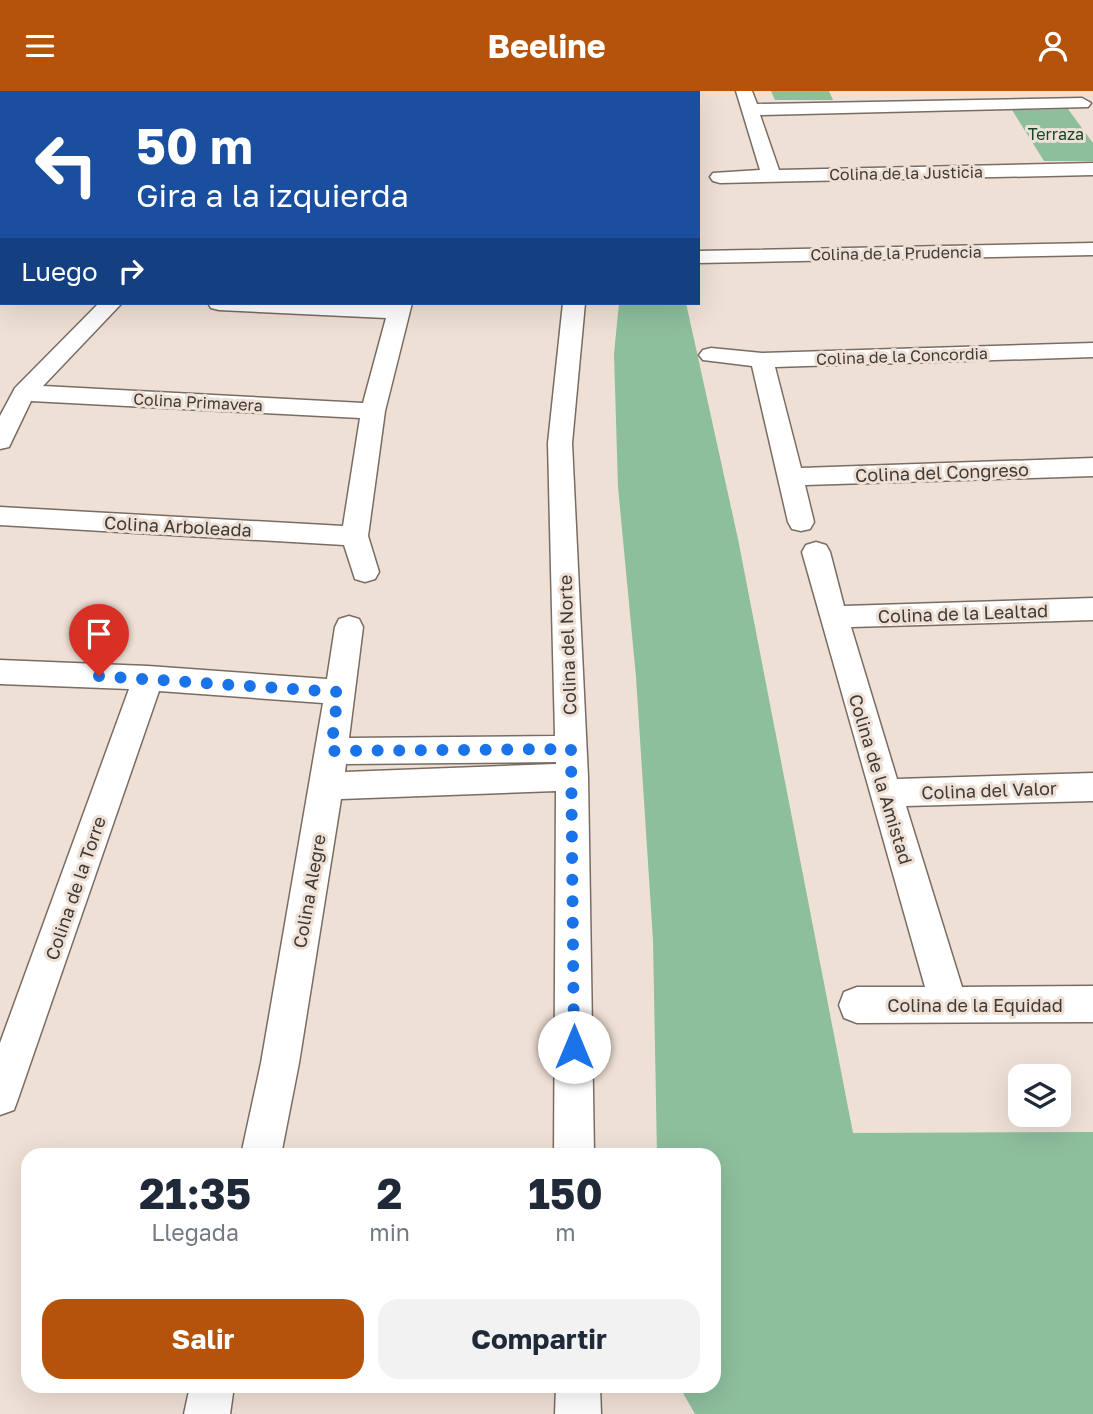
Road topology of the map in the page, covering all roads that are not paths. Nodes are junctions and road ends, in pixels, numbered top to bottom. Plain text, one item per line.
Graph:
1 (743, 91) edge
2 (1083, 104) edge
3 (750, 110) junction
4 (1093, 170) edge
5 (771, 176) junction
6 (720, 177) dead end
7 (1093, 249) edge
8 (700, 257) edge
9 (109, 305) edge
10 (310, 305) edge
11 (574, 305) edge
12 (400, 307) edge
13 (1093, 350) edge
14 (711, 355) dead end
15 (762, 360) junction
16 (23, 393) junction
17 (373, 411) junction
18 (0, 441) edge
19 (1093, 467) edge
20 (792, 477) junction
21 (0, 516) edge
22 (801, 522) dead end
23 (355, 536) junction
24 (816, 552) dead end
25 (365, 572) dead end
26 (1093, 609) edge
27 (833, 617) junction
28 (349, 627) dead end
29 (0, 672) edge
30 (148, 678) junction
31 (338, 692) junction
32 (331, 751) junction
33 (572, 763) junction
34 (327, 786) junction
35 (1093, 787) edge
36 (886, 793) junction
37 (857, 1005) dead end
38 (949, 1005) junction
39 (1093, 1005) edge
40 (0, 1096) edge
41 (262, 1148) edge
42 (574, 1148) edge
43 (210, 1393) edge
44 (578, 1393) edge
45 (206, 1414) edge
46 (578, 1414) edge

1 - 3 street
2 - 3 street
3 - 5 street
4 - 5 street, Colina de la Justicia
5 - 6 street, Colina de la Justicia
7 - 8 street, Colina de la Prudencia
9 - 16 street
10 - 12 street
11 - 33 street, Colina del Norte
12 - 17 street
13 - 15 street, Colina de la Concordia
14 - 15 street, Colina de la Concordia
15 - 20 street
16 - 17 street, Colina Primavera
16 - 18 street
17 - 23 street
19 - 20 street, Colina del Congreso
20 - 22 street
21 - 23 street, Colina Arboleada
23 - 25 street
24 - 27 street, Colina de la Amistad
26 - 27 street, Colina de la Lealtad
27 - 36 street, Colina de la Amistad
28 - 31 street, Colina Alegre
29 - 30 street
30 - 31 street
30 - 40 street, Colina de la Torre
31 - 32 street, Colina Alegre
32 - 33 street
32 - 34 street, Colina Alegre
33 - 34 street
33 - 42 street, Colina del Norte
34 - 41 street, Colina Alegre
35 - 36 street, Colina del Valor
36 - 38 street, Colina de la Amistad
37 - 38 street, Colina de la Equidad
38 - 39 street, Colina de la Equidad
43 - 45 street
44 - 46 street

